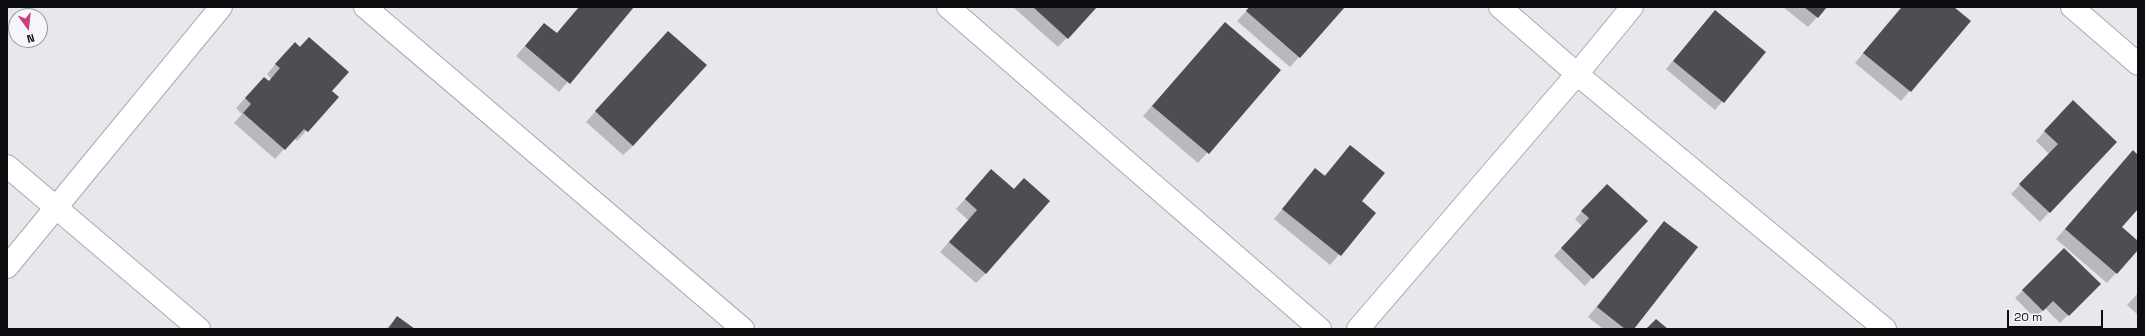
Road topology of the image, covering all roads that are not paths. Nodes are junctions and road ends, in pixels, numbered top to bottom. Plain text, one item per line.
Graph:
1 (221, 7) edge
2 (365, 7) edge
3 (948, 7) edge
4 (1500, 7) edge
5 (1632, 7) edge
6 (2072, 7) edge
7 (2138, 64) edge
8 (1578, 74) junction
9 (7, 166) edge
10 (56, 207) junction
11 (7, 267) edge
12 (199, 329) edge
13 (743, 329) edge
14 (1320, 329) edge
15 (1358, 329) edge
16 (1885, 329) edge

1 - 10 street
2 - 13 street
3 - 14 street
4 - 8 street
5 - 8 street
6 - 7 street
8 - 15 street
8 - 16 street
9 - 10 street
10 - 11 street
10 - 12 street

